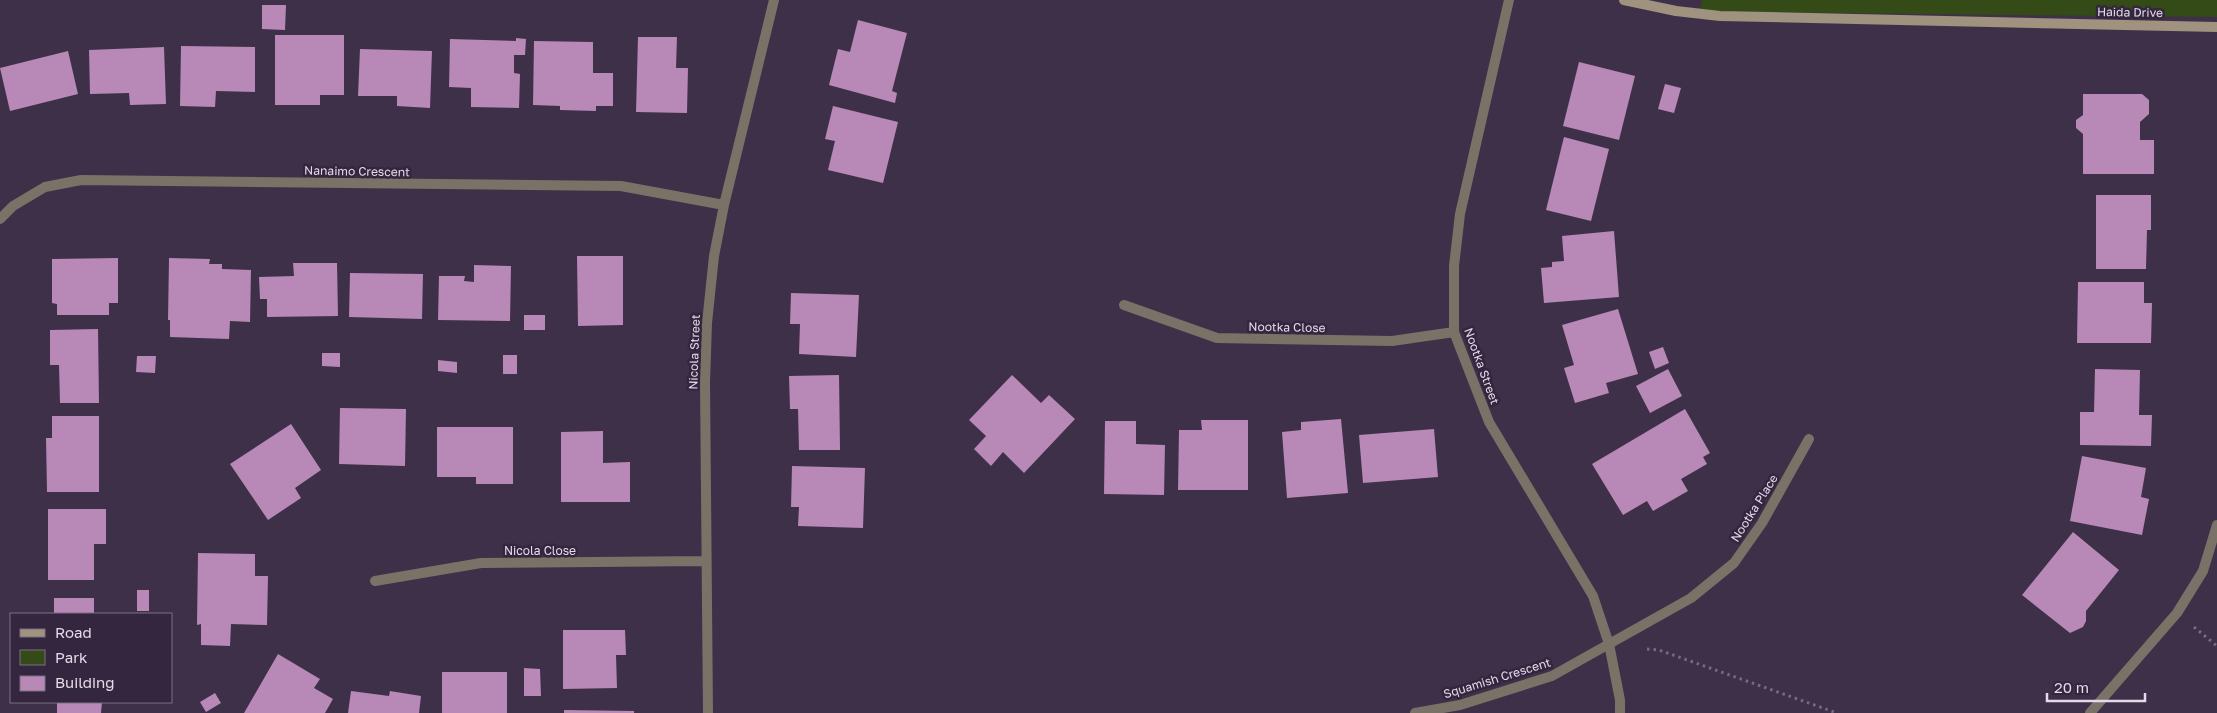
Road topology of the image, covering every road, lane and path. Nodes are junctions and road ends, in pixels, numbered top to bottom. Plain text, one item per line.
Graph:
1 (774, 0) edge
2 (1509, 0) edge
3 (1624, 0) edge
4 (2217, 26) edge
5 (724, 205) junction
6 (0, 219) edge
7 (1124, 305) dead end
8 (1454, 332) junction
9 (1809, 439) dead end
10 (2217, 524) edge
11 (706, 562) junction
12 (375, 580) dead end
13 (2177, 613) junction
14 (1609, 644) junction
15 (2217, 646) edge
16 (708, 713) edge
17 (1415, 713) edge
18 (1620, 713) edge
19 (1837, 713) edge
20 (2090, 713) edge

1 - 5 street, Nicola Street
2 - 8 street, Nootka Street
3 - 4 street, Haida Drive
5 - 6 street, Nanaimo Crescent
5 - 11 street, Nicola Street
7 - 8 street, Nootka Close
8 - 14 street, Nootka Street
9 - 14 street, Nootka Place
10 - 13 street
11 - 12 street, Nicola Close
11 - 16 street, Nicola Street
13 - 15 path
13 - 20 street
14 - 17 street, Squamish Crescent
14 - 18 street, Nootka Street
14 - 19 path

